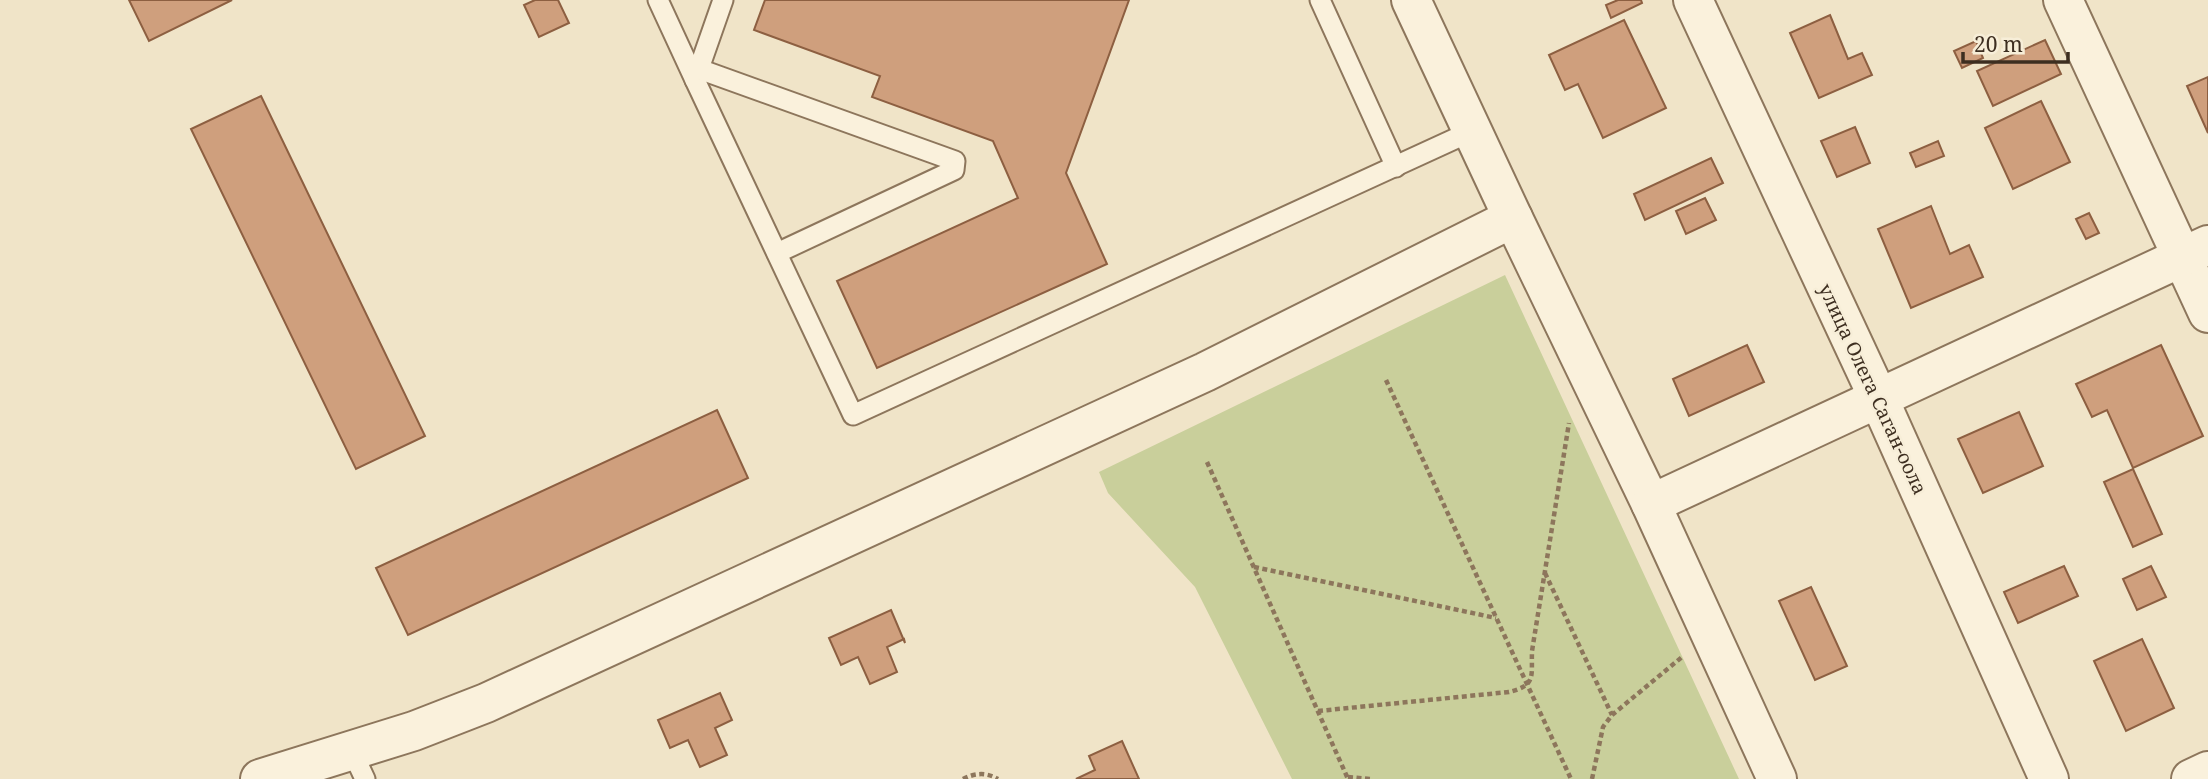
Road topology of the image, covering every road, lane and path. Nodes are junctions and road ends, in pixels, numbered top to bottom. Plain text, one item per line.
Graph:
1 (658, 0) edge
2 (723, 0) edge
3 (1320, 0) edge
4 (1411, 0) edge
5 (1693, 0) edge
6 (2063, 0) edge
7 (697, 74) junction
8 (1472, 131) junction
9 (1396, 167) junction
10 (1513, 218) junction
11 (2195, 250) edge
12 (777, 253) junction
13 (2208, 313) edge
14 (1386, 380) dead end
15 (1878, 397) junction
16 (1571, 410) dead end
17 (1207, 462) dead end
18 (1651, 504) junction
19 (1254, 567) junction
20 (1545, 573) junction
21 (1497, 618) junction
22 (1686, 654) dead end
23 (1527, 685) junction
24 (1318, 711) junction
25 (1612, 715) junction
26 (358, 764) edge
27 (2208, 771) edge
28 (1348, 778) edge
29 (260, 779) edge
30 (962, 779) edge
31 (999, 779) edge
32 (1371, 779) edge
33 (1571, 779) edge
34 (1592, 779) edge
35 (1777, 779) edge
36 (2049, 779) edge
37 (2191, 779) edge

1 - 7 lane
2 - 7 lane
3 - 9 lane
4 - 8 street
5 - 15 street, улица Олега Саган-оола
6 - 11 street
7 - 12 lane
7 - 12 lane
8 - 9 lane
8 - 10 street
9 - 12 lane
10 - 18 street
10 - 26 street
11 - 13 street
11 - 15 street
14 - 21 path
15 - 18 street
15 - 36 street, улица Олега Саган-оола
16 - 20 path
17 - 19 path
18 - 35 street
19 - 21 path
19 - 24 path
20 - 23 path
20 - 25 path
21 - 23 path
22 - 25 path
23 - 24 path
23 - 33 path
24 - 28 path
25 - 34 path
26 - 29 street
27 - 37 street
28 - 32 path
30 - 31 path

